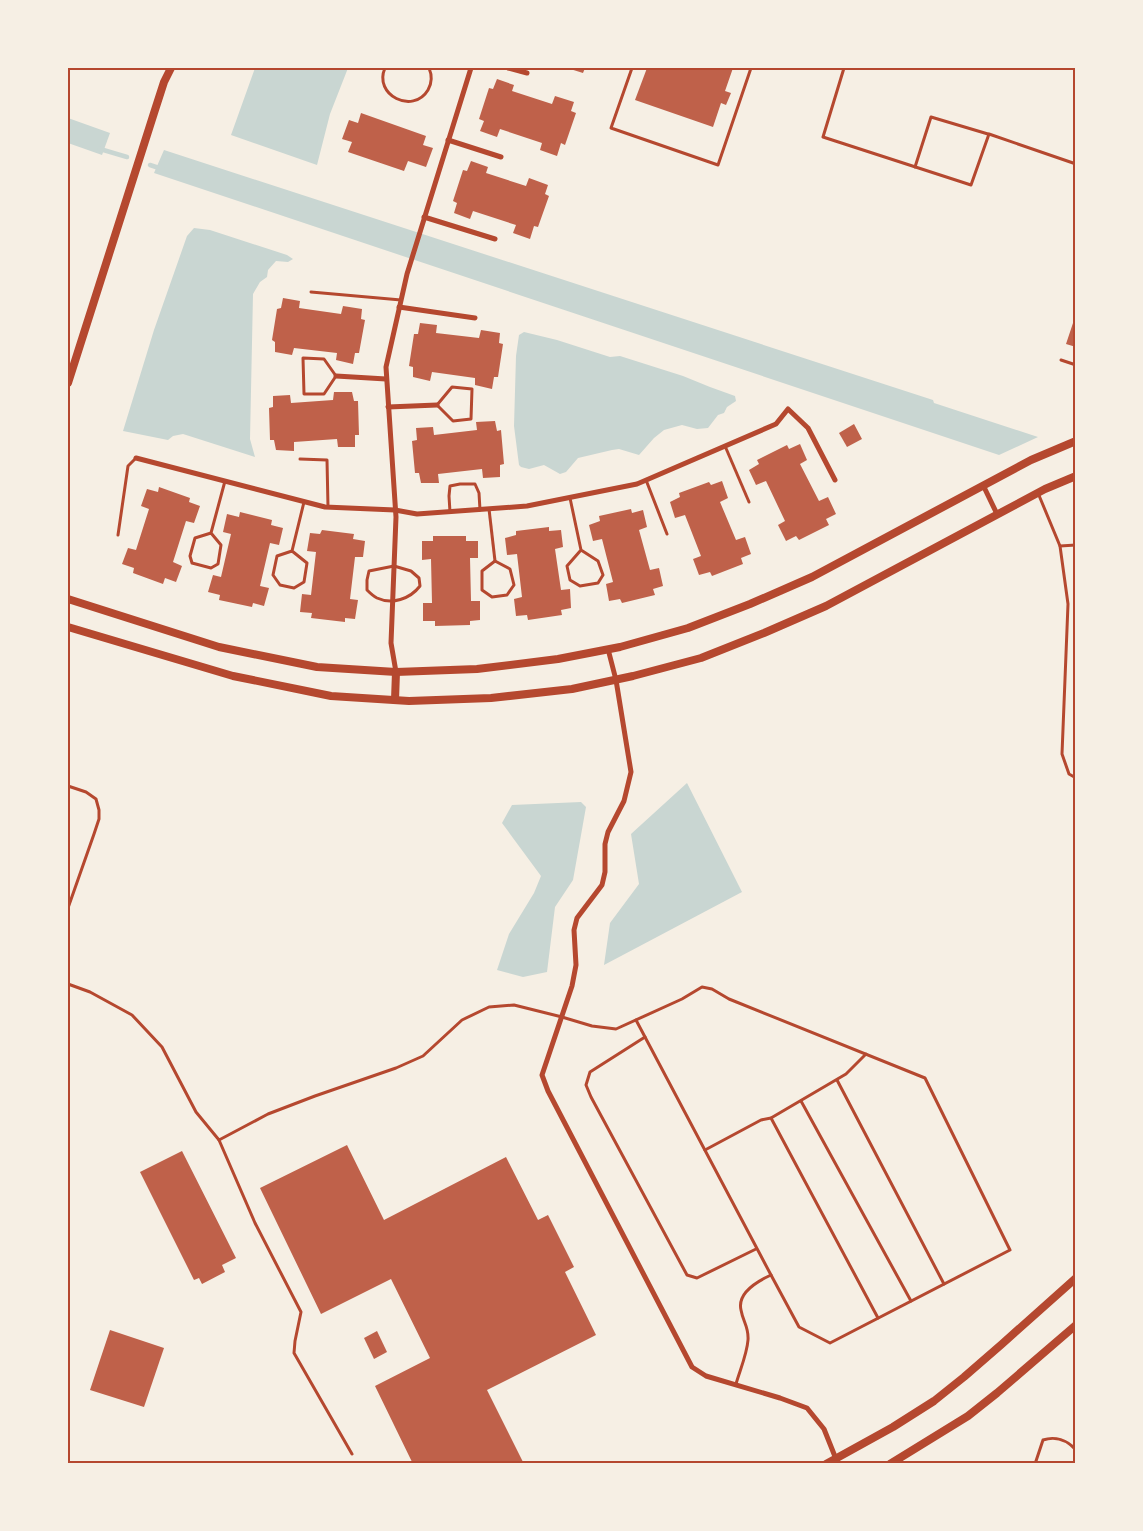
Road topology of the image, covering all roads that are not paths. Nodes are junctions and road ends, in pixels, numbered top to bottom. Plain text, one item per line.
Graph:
1 (171, 68) edge
2 (385, 68) edge
3 (429, 68) edge
4 (471, 68) edge
5 (508, 68) edge
6 (632, 68) edge
7 (751, 68) edge
8 (844, 68) edge
9 (527, 73) dead end
10 (988, 134) junction
11 (448, 140) junction
12 (501, 157) dead end
13 (1076, 164) edge
14 (915, 167) junction
15 (424, 217) junction
16 (495, 239) dead end
17 (310, 292) dead end
18 (401, 300) junction
19 (399, 307) junction
20 (475, 318) dead end
21 (1061, 360) dead end
22 (1076, 365) edge
23 (336, 376) junction
24 (386, 379) junction
25 (68, 382) edge
26 (437, 405) junction
27 (388, 407) junction
28 (1076, 442) edge
29 (725, 446) junction
30 (136, 458) joint
31 (300, 459) dead end
32 (1076, 476) edge
33 (646, 480) junction
34 (835, 480) dead end
35 (225, 481) junction
36 (983, 485) junction
37 (1038, 492) junction
38 (570, 498) junction
39 (304, 502) junction
40 (749, 502) dead end
41 (328, 507) junction
42 (489, 509) junction
43 (395, 510) junction
44 (480, 510) junction
45 (450, 512) junction
46 (997, 514) junction
47 (211, 533) junction
48 (667, 534) dead end
49 (118, 535) dead end
50 (1076, 545) edge
51 (1060, 546) junction
52 (581, 550) junction
53 (292, 551) junction
54 (495, 561) junction
55 (394, 566) junction
56 (68, 599) edge
57 (393, 601) junction
58 (68, 627) edge
59 (608, 649) junction
60 (396, 672) junction
61 (616, 680) junction
62 (395, 700) junction
63 (1076, 778) edge
64 (68, 786) edge
65 (68, 908) edge
66 (68, 984) edge
67 (562, 1017) junction
68 (636, 1020) junction
69 (645, 1037) junction
70 (866, 1054) junction
71 (837, 1080) junction
72 (802, 1101) junction
73 (771, 1118) junction
74 (219, 1140) junction
75 (705, 1150) junction
76 (756, 1249) junction
77 (771, 1275) junction
78 (1076, 1278) edge
79 (944, 1284) junction
80 (911, 1301) junction
81 (878, 1318) junction
82 (1076, 1325) edge
83 (736, 1384) junction
84 (1076, 1450) edge
85 (352, 1454) dead end
86 (837, 1461) edge
87 (826, 1464) edge
88 (890, 1464) edge
89 (1035, 1464) edge

1 - 25 street
2 - 3 lane
4 - 11 street
5 - 9 street
6 - 7 lane
8 - 14 lane
10 - 13 lane
10 - 14 lane
10 - 14 lane
11 - 12 street
11 - 15 street
15 - 16 street
15 - 18 street
17 - 18 lane
18 - 19 street
19 - 20 street
19 - 24 street
21 - 22 lane
23 - 23 lane
23 - 24 street
24 - 27 street
26 - 26 lane
26 - 27 street
27 - 43 street
28 - 36 street
29 - 33 street
29 - 34 street
29 - 40 lane
30 - 35 street
30 - 49 lane
31 - 41 lane
32 - 37 street
33 - 38 street
33 - 48 lane
35 - 39 street
35 - 47 lane
36 - 46 street
36 - 59 street
37 - 46 street
37 - 51 lane
38 - 42 street
38 - 52 lane
39 - 41 street
39 - 53 lane
41 - 43 street
42 - 44 street
42 - 54 lane
43 - 45 street
43 - 55 street
44 - 45 street
44 - 45 lane
46 - 61 street
47 - 47 lane
50 - 51 lane
51 - 63 lane
52 - 52 lane
53 - 53 lane
54 - 54 lane
55 - 57 street
55 - 57 lane
55 - 57 lane
56 - 60 street
57 - 60 street
58 - 62 street
59 - 60 street
59 - 61 street
60 - 62 street
61 - 62 street
61 - 67 street
64 - 65 lane
66 - 74 lane
67 - 68 lane
67 - 74 lane
67 - 83 street
68 - 69 lane
68 - 70 lane
69 - 75 lane
69 - 76 lane
70 - 71 lane
70 - 79 lane
71 - 72 lane
71 - 79 lane
72 - 73 lane
72 - 80 lane
73 - 75 lane
73 - 81 lane
74 - 85 lane
75 - 76 lane
76 - 77 lane
77 - 81 lane
77 - 83 lane
78 - 86 street
79 - 80 lane
80 - 81 lane
82 - 88 street
83 - 86 street
84 - 89 lane
86 - 87 street

